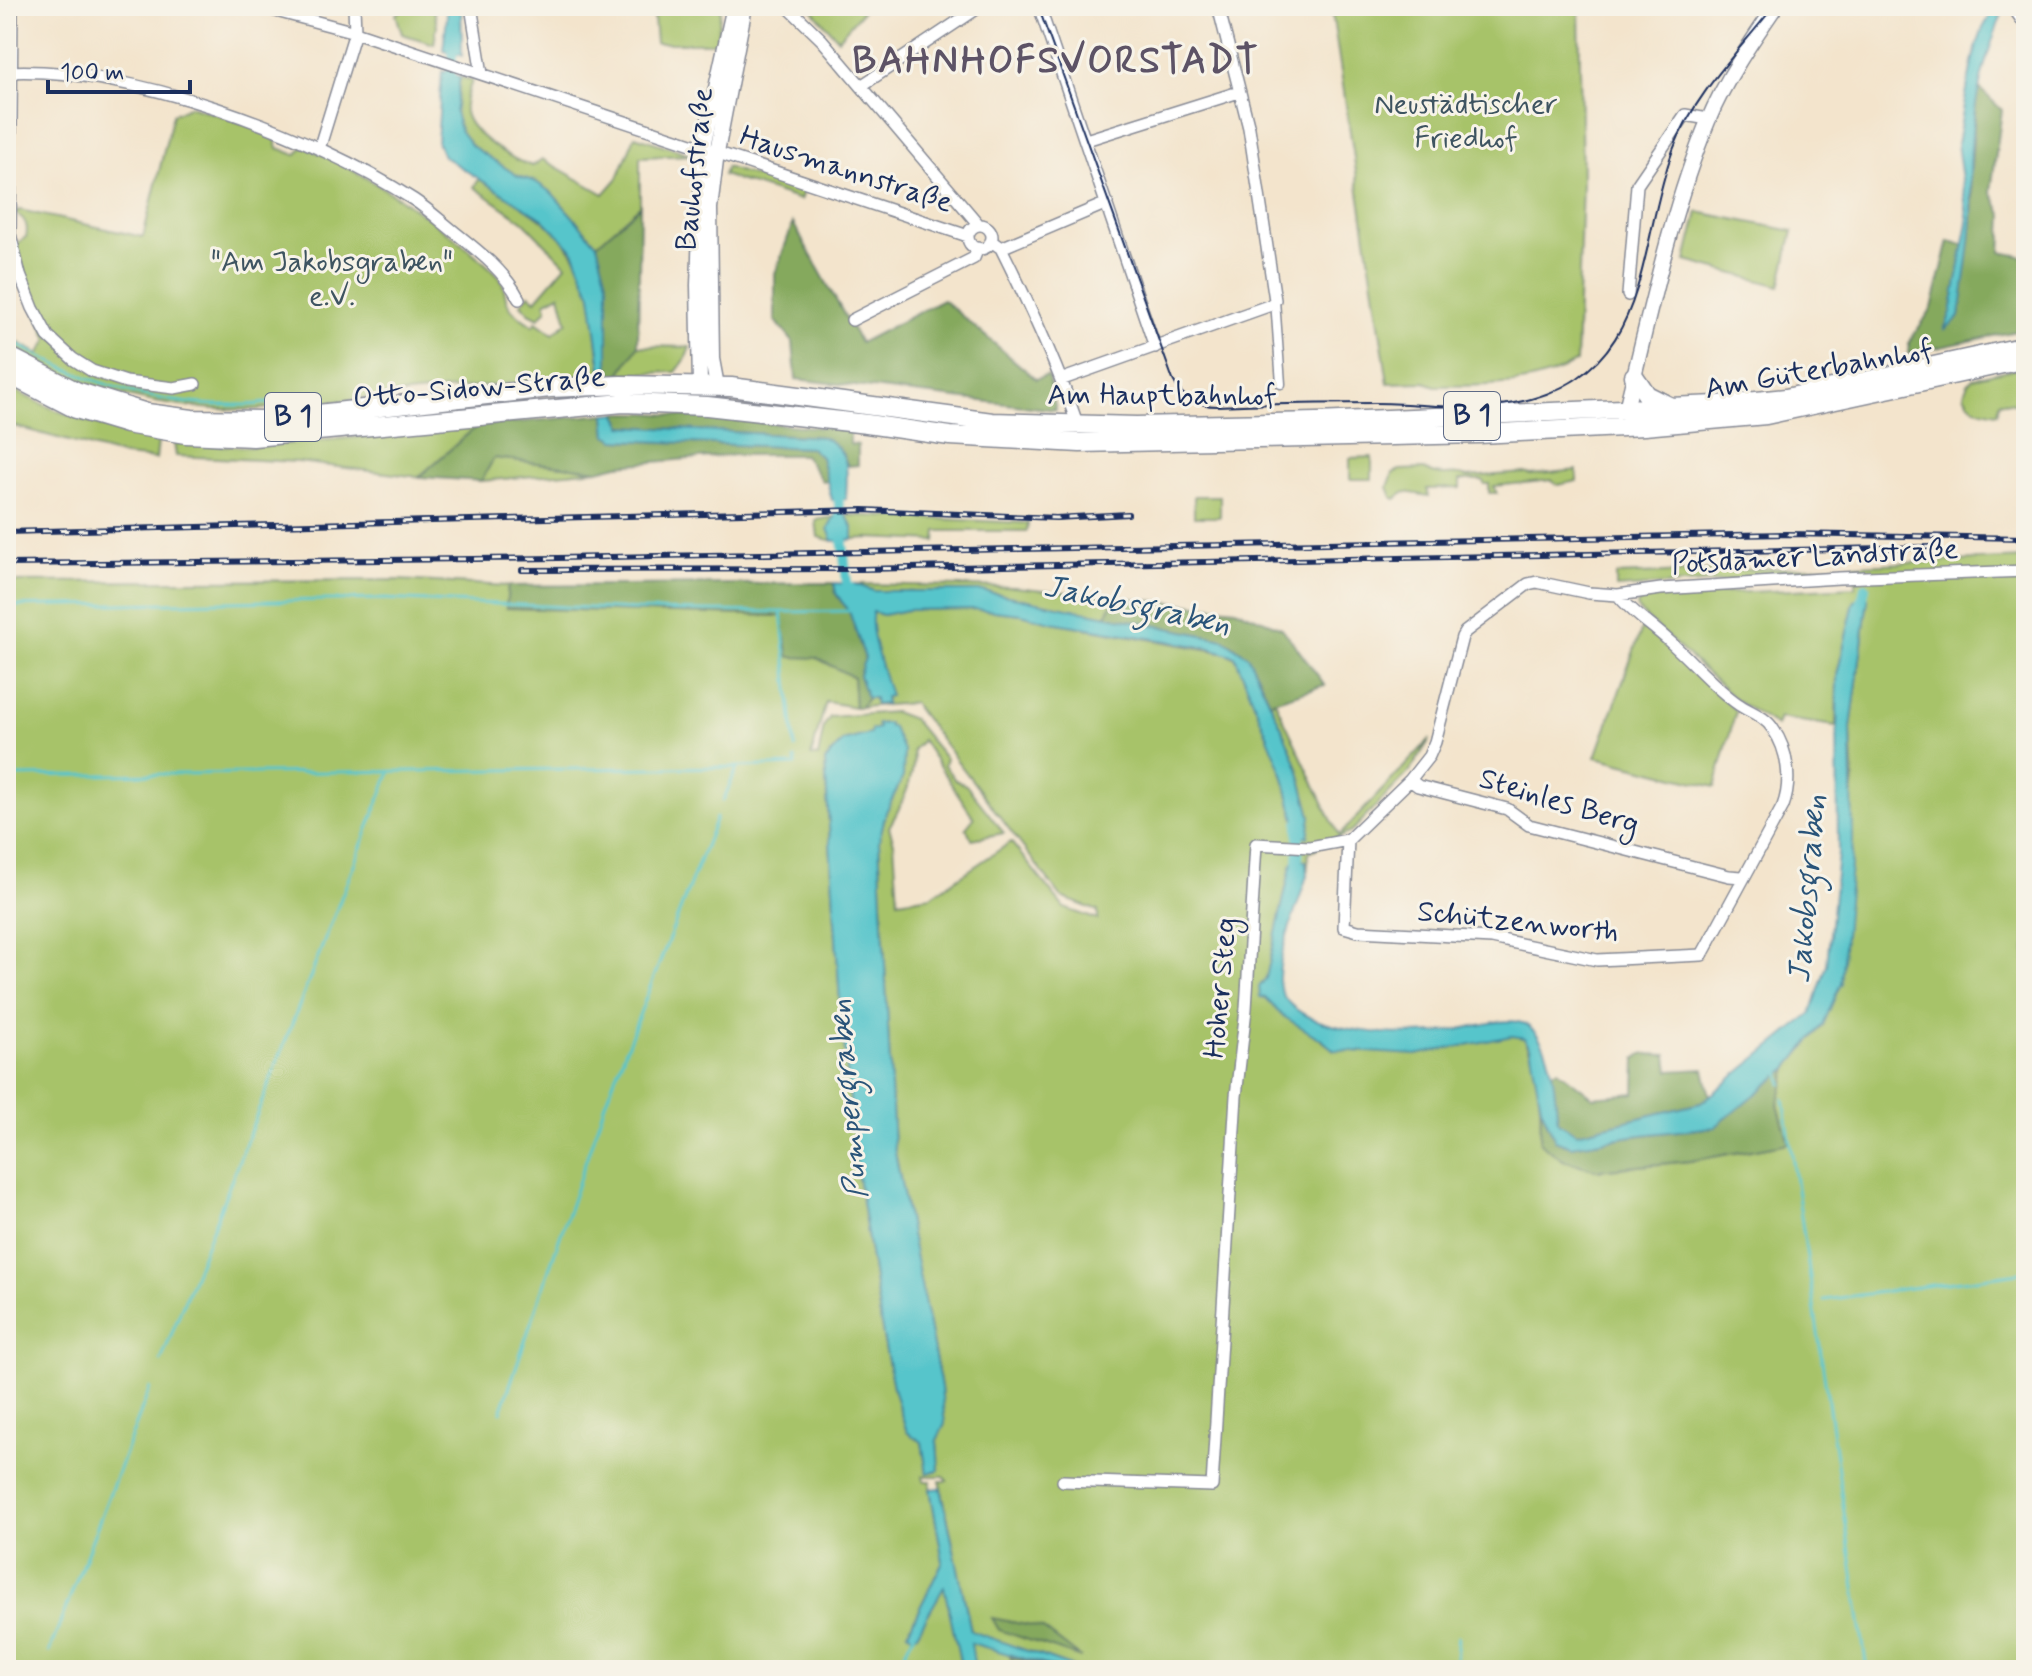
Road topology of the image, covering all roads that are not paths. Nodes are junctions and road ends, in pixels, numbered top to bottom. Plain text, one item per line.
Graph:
1 (12, 6) edge
2 (257, 6) edge
3 (354, 6) edge
4 (471, 6) edge
5 (734, 6) edge
6 (745, 6) edge
7 (787, 6) edge
8 (981, 6) edge
9 (1039, 6) edge
10 (1218, 6) edge
11 (1776, 6) edge
12 (2015, 7) edge
13 (2026, 23) edge
14 (355, 32) junction
15 (9, 71) edge
16 (482, 74) junction
17 (861, 86) junction
18 (1239, 92) junction
19 (1708, 119) junction
20 (1086, 140) junction
21 (319, 149) junction
22 (710, 150) junction
23 (1107, 203) junction
24 (979, 225) junction
25 (968, 236) junction
26 (996, 245) junction
27 (978, 248) junction
28 (1628, 295) dead end
29 (519, 299) dead end
30 (1275, 300) junction
31 (852, 320) dead end
32 (2026, 346) edge
33 (1155, 347) junction
34 (6, 355) edge
35 (2026, 359) edge
36 (1941, 371) junction
37 (6, 373) edge
38 (1634, 376) junction
39 (1063, 379) junction
40 (195, 384) dead end
41 (1281, 384) dead end
42 (708, 386) junction
43 (622, 394) junction
44 (591, 395) junction
45 (707, 406) junction
46 (1680, 407) junction
47 (953, 416) junction
48 (1624, 418) junction
49 (1079, 435) junction
50 (950, 436) junction
51 (2026, 571) edge
52 (1612, 595) junction
53 (1410, 780) junction
54 (1348, 840) junction
55 (1742, 877) junction
56 (1063, 1481) dead end

1 - 15 street
2 - 14 street, Hausmannstraße
3 - 14 street
4 - 16 street
5 - 22 street, Bauhofstraße
6 - 22 street, Bauhofstraße
7 - 17 street
8 - 17 street
9 - 20 street
10 - 18 street
11 - 19 street
12 - 13 street
14 - 16 street, Hausmannstraße
14 - 21 street
15 - 21 street
15 - 40 street
16 - 22 street, Hausmannstraße
17 - 24 street
18 - 20 street
18 - 30 street
19 - 28 street
19 - 38 street
20 - 23 street
21 - 29 street
22 - 25 street, Hausmannstraße
22 - 42 street, Bauhofstraße
23 - 26 street
23 - 33 street
24 - 25 street
24 - 26 street
25 - 27 street
26 - 27 street
26 - 39 street
27 - 31 street
30 - 33 street
30 - 41 street
32 - 36 main road, Am Güterbahnhof / B 1
33 - 39 street
34 - 44 main road, Otto-Sidow-Straße / B 1
35 - 36 main road, Am Güterbahnhof
36 - 46 main road, Am Güterbahnhof / B 1
36 - 48 main road, Am Güterbahnhof / B 1
37 - 44 main road, Otto-Sidow-Straße / B 1
38 - 46 main road
38 - 48 street
39 - 49 street
42 - 43 main road, Otto-Sidow-Straße / B 1
42 - 45 main road
42 - 47 main road, Am Hauptbahnhof / B 1
43 - 44 main road, Otto-Sidow-Straße / B 1
43 - 45 main road, Otto-Sidow-Straße / B 1
45 - 50 main road, Am Hauptbahnhof / B 1
46 - 48 main road, Am Güterbahnhof / B 1
47 - 49 main road, Am Hauptbahnhof / B 1
47 - 50 main road
48 - 49 main road, Am Hauptbahnhof / B 1
49 - 50 main road, Am Hauptbahnhof / B 1
51 - 52 street, Potsdamer Landstraße
52 - 53 street
52 - 55 street, Schützenworth
53 - 54 street
53 - 55 street, Steinles Berg
54 - 55 street, Schützenworth
54 - 56 street, Hoher Steg

